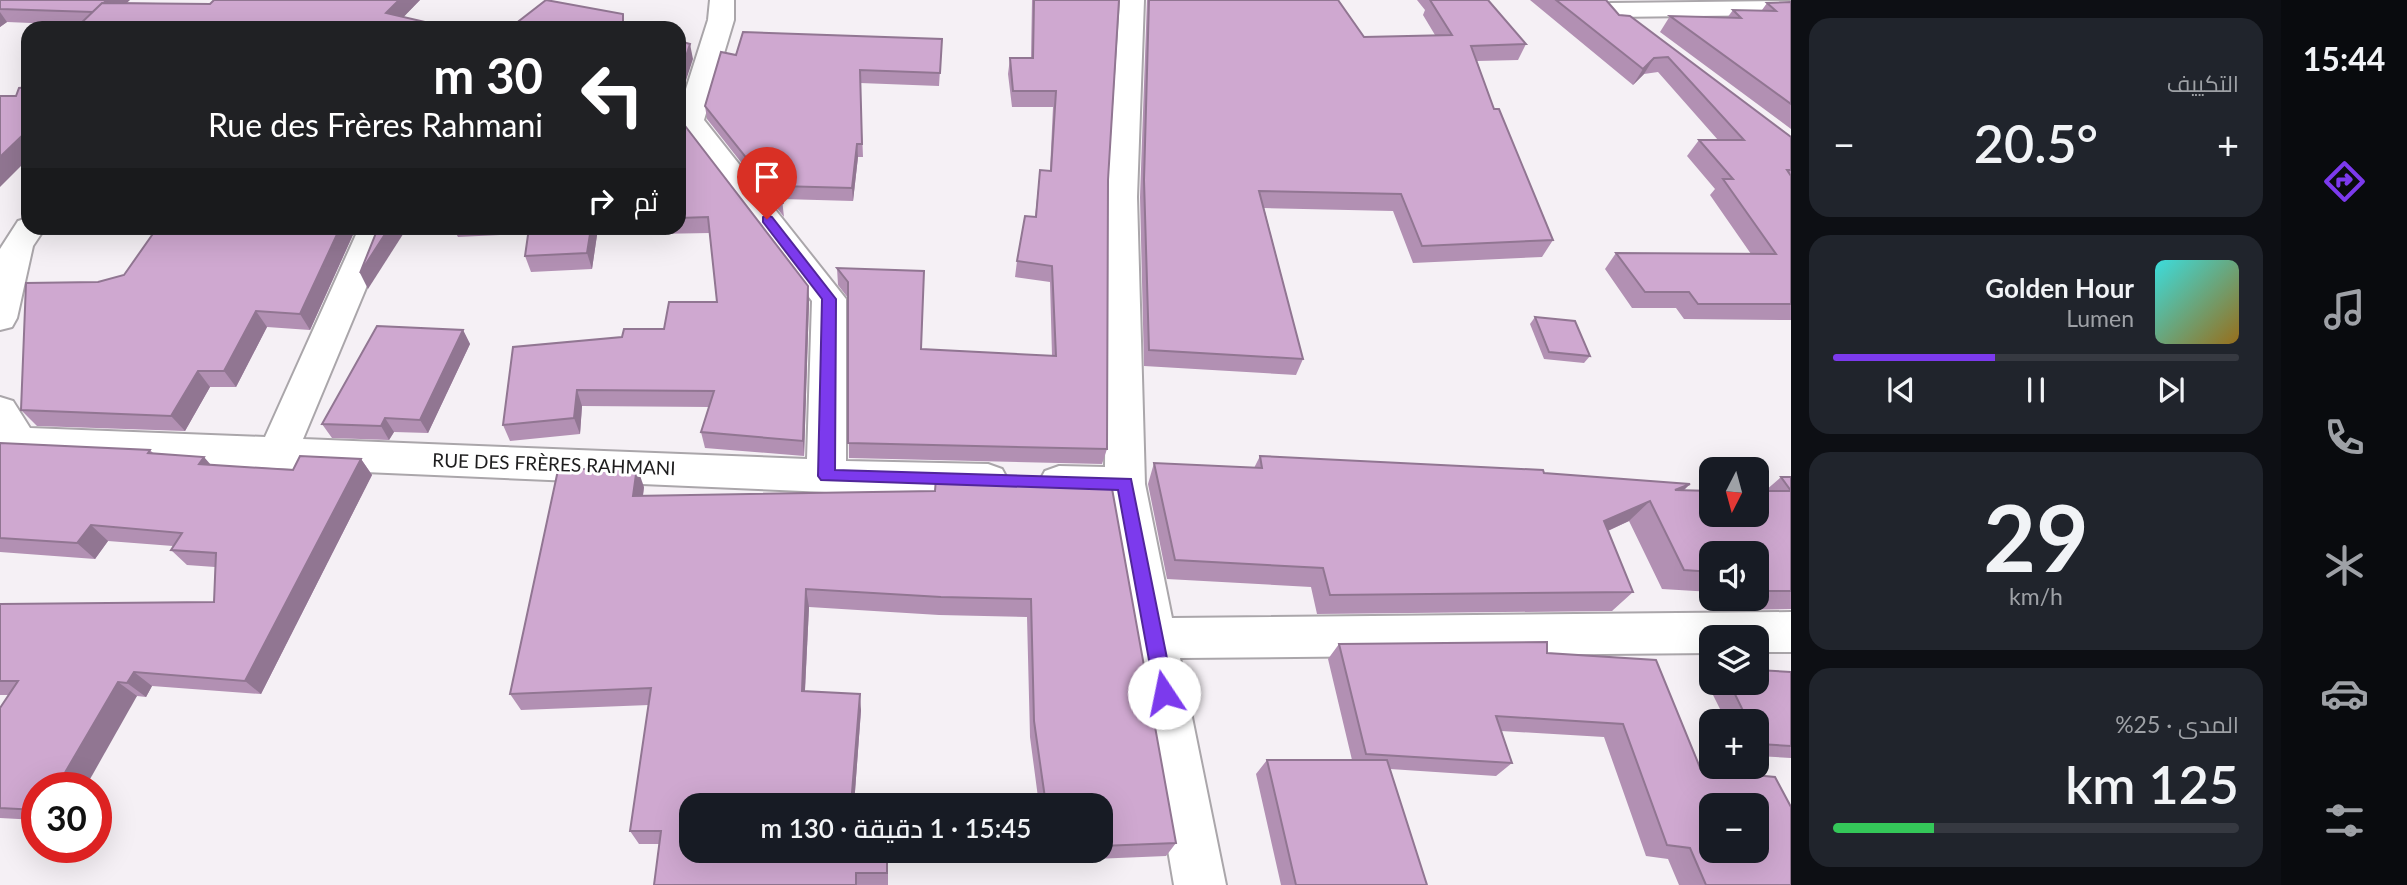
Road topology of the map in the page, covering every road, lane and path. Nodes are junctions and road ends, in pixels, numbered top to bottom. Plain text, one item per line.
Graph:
1 (722, 0) edge
2 (1132, 0) edge
3 (1791, 8) edge
4 (1611, 10) edge
5 (686, 116) edge
6 (686, 124) edge
7 (25, 235) edge
8 (372, 235) edge
9 (0, 318) edge
10 (6, 439) edge
11 (278, 452) junction
12 (826, 476) junction
13 (1125, 484) junction
14 (1791, 632) edge
15 (1154, 638) junction
16 (1200, 885) edge

1 - 5 street
2 - 13 street
3 - 4 street
6 - 12 street
7 - 9 street
8 - 11 street
10 - 11 street, RUE DES FRÈRES RAHMANI
11 - 12 street, RUE DES FRÈRES RAHMANI
12 - 13 street, RUE DES FRÈRES RAHMANI
13 - 15 street
14 - 15 street
15 - 16 street

